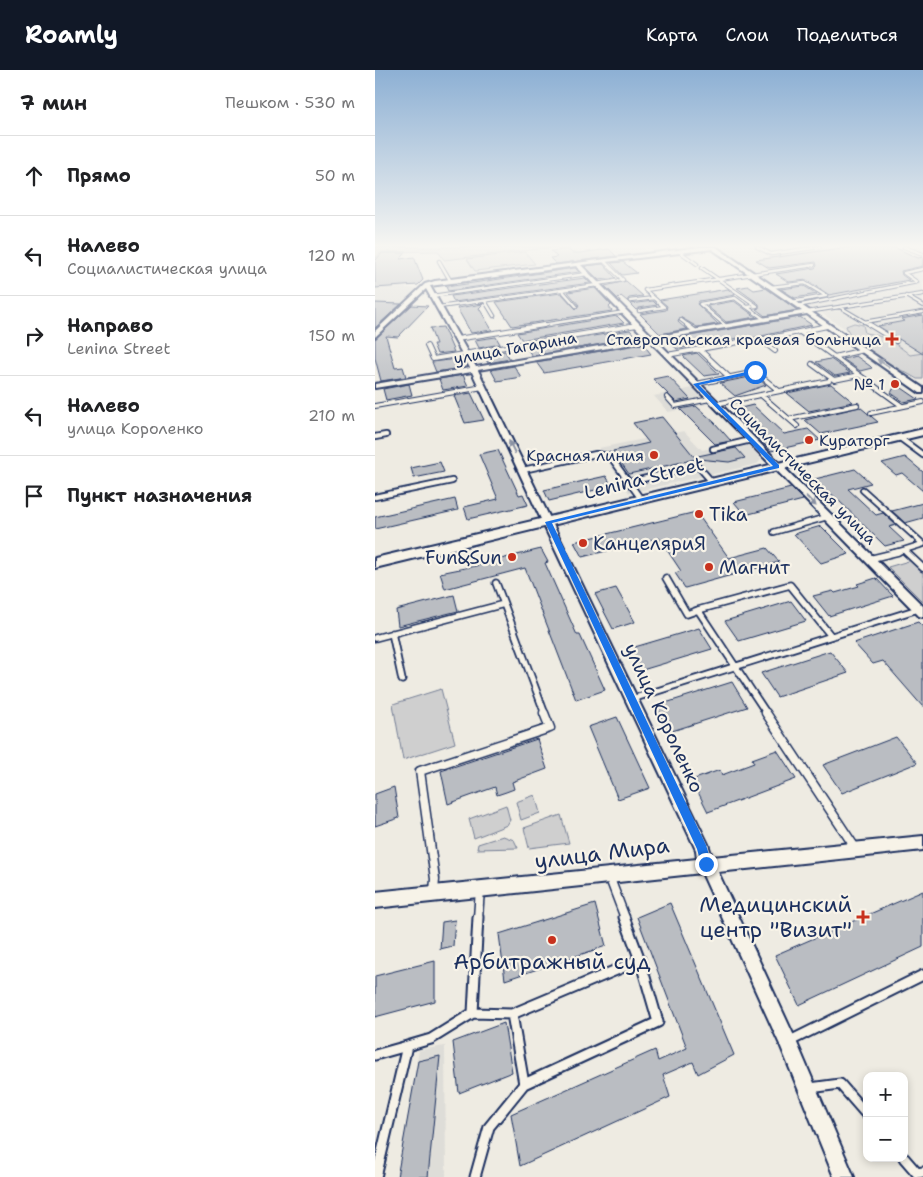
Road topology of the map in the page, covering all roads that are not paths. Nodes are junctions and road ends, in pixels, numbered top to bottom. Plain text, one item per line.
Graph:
1 (413, 299) edge
2 (434, 299) edge
3 (501, 299) edge
4 (570, 299) edge
5 (612, 299) edge
6 (649, 299) edge
7 (655, 299) edge
8 (731, 299) edge
9 (736, 299) edge
10 (746, 299) edge
11 (787, 299) edge
12 (816, 299) edge
13 (825, 299) edge
14 (889, 299) edge
15 (910, 299) edge
16 (485, 301) junction
17 (630, 301) dead end
18 (795, 304) junction
19 (576, 306) dead end
20 (923, 306) edge
21 (747, 307) junction
22 (840, 307) junction
23 (439, 308) junction
24 (639, 311) dead end
25 (625, 312) junction
26 (807, 312) junction
27 (923, 312) edge
28 (495, 316) dead end
29 (764, 319) junction
30 (681, 320) dead end
31 (864, 322) junction
32 (637, 325) junction
33 (726, 326) junction
34 (827, 326) junction
35 (695, 331) junction
36 (799, 332) junction
37 (375, 334) edge
38 (457, 339) junction
39 (651, 339) junction
40 (896, 341) dead end
41 (739, 342) dead end
42 (427, 346) dead end
43 (699, 349) junction
44 (863, 350) junction
45 (775, 351) dead end
46 (465, 354) junction
47 (667, 355) junction
48 (834, 357) junction
49 (812, 364) dead end
50 (474, 369) junction
51 (859, 375) junction
52 (729, 377) junction
53 (829, 381) dead end
54 (696, 384) junction
55 (375, 386) edge
56 (483, 387) junction
57 (779, 391) junction
58 (923, 391) edge
59 (761, 395) junction
60 (667, 397) dead end
61 (713, 401) junction
62 (923, 402) edge
63 (857, 404) dead end
64 (375, 406) edge
65 (901, 406) junction
66 (871, 413) dead end
67 (789, 419) junction
68 (797, 426) dead end
69 (923, 432) edge
70 (386, 435) dead end
71 (375, 437) edge
72 (900, 438) junction
73 (751, 440) junction
74 (713, 449) dead end
75 (923, 455) edge
76 (777, 467) junction
77 (523, 470) junction
78 (452, 481) dead end
79 (630, 482) junction
80 (712, 482) junction
81 (863, 490) dead end
82 (375, 497) edge
83 (641, 500) junction
84 (827, 517) junction
85 (548, 522) junction
86 (774, 532) dead end
87 (923, 544) edge
88 (904, 550) junction
89 (869, 560) junction
90 (375, 563) edge
91 (923, 568) edge
92 (666, 578) dead end
93 (496, 583) dead end
94 (504, 604) junction
95 (699, 610) junction
96 (921, 611) edge
97 (392, 634) junction
98 (831, 636) junction
99 (375, 638) edge
100 (735, 666) junction
101 (402, 680) dead end
102 (632, 699) junction
103 (923, 843) edge
104 (856, 849) junction
105 (706, 864) junction
106 (609, 876) junction
107 (480, 889) junction
108 (434, 894) junction
109 (375, 900) edge
110 (640, 960) junction
111 (923, 975) edge
112 (473, 1013) junction
113 (512, 1014) junction
114 (788, 1042) junction
115 (407, 1046) junction
116 (375, 1055) edge
117 (524, 1084) junction
118 (808, 1088) junction
119 (863, 1110) edge
120 (378, 1154) edge
121 (907, 1162) edge
122 (923, 1172) edge
123 (376, 1177) edge
124 (475, 1177) edge
125 (845, 1177) edge

1 - 37 street
2 - 23 street, улица Короленко
3 - 16 lane
4 - 19 lane
5 - 25 street, Социалистическая улица
6 - 17 lane
7 - 24 lane
8 - 33 lane
9 - 21 lane
10 - 21 lane
11 - 18 street
12 - 18 lane
13 - 18 lane
14 - 22 lane
15 - 20 lane
16 - 23 lane
16 - 28 lane
18 - 26 street
21 - 29 lane
22 - 26 lane
22 - 31 lane
23 - 38 street, улица Короленко
25 - 32 street, Социалистическая улица
25 - 38 lane
26 - 29 street, улица Гагарина
26 - 34 street
27 - 31 lane
29 - 33 street, улица Гагарина
30 - 35 lane
31 - 40 lane
32 - 39 street, Социалистическая улица
32 - 46 lane
33 - 35 street, улица Гагарина
34 - 36 lane
34 - 44 street
35 - 39 street, улица Гагарина
36 - 45 lane
36 - 48 lane
38 - 46 street, улица Короленко
39 - 47 street, Социалистическая улица
39 - 50 street, улица Гагарина
41 - 43 lane
42 - 46 lane
43 - 47 lane
43 - 52 lane
44 - 48 lane
58 -> 44 street
46 - 50 street, улица Короленко
47 - 54 street, Социалистическая улица
48 - 51 lane
49 - 51 lane
50 - 55 street, улица Гагарина
50 - 56 street, улица Короленко
51 - 65 lane
52 - 54 lane
52 - 57 lane
53 - 57 lane
54 - 61 street, Социалистическая улица
56 - 64 lane
77 -> 56 street, улица Короленко
57 - 59 lane
59 - 61 lane
59 - 67 lane
60 - 61 lane
61 - 73 street, Социалистическая улица
62 - 65 lane
63 - 67 lane
65 - 66 lane
67 - 68 lane
69 - 72 main road, Lenina Street
70 - 71 lane
72 - 75 lane
72 - 76 main road, Lenina Street
73 - 74 lane
73 - 76 street, Социалистическая улица
76 - 80 main road, Lenina Street
76 -> 84 street, Социалистическая улица
77 - 79 lane
77 - 85 street, улица Короленко
78 - 82 lane
79 - 80 lane
79 - 83 lane
80 - 83 main road, Lenina Street
81 - 87 lane
83 - 85 main road, Lenina Street
84 - 86 lane
84 - 89 street, Социалистическая улица
85 - 90 main road, Lenina Street
85 - 102 street, улица Короленко
87 - 88 lane
88 - 89 lane
88 - 91 lane
89 - 96 street, Социалистическая улица
92 - 95 lane
93 - 94 lane
94 - 97 lane
94 - 108 lane
95 - 98 lane
95 - 100 lane
96 - 98 lane
97 - 99 lane
97 - 101 lane
98 - 100 lane
100 - 102 lane
100 - 104 lane
102 - 105 street, улица Короленко
103 - 104 street, улица Мира
104 - 105 street, улица Мира
105 - 106 street, улица Мира
105 - 114 street, улица Короленко
106 - 107 street, улица Мира
106 - 110 lane
107 - 108 street, улица Мира
107 - 112 lane
108 - 109 street, улица Мира
110 - 113 lane
110 - 117 lane
111 - 114 lane
112 - 113 lane
112 - 115 lane
113 - 117 lane
114 - 118 street, улица Короленко
115 - 116 lane
115 - 120 lane
117 - 124 lane
118 - 119 lane
118 - 125 street, улица Короленко
120 - 123 lane
121 - 122 lane

